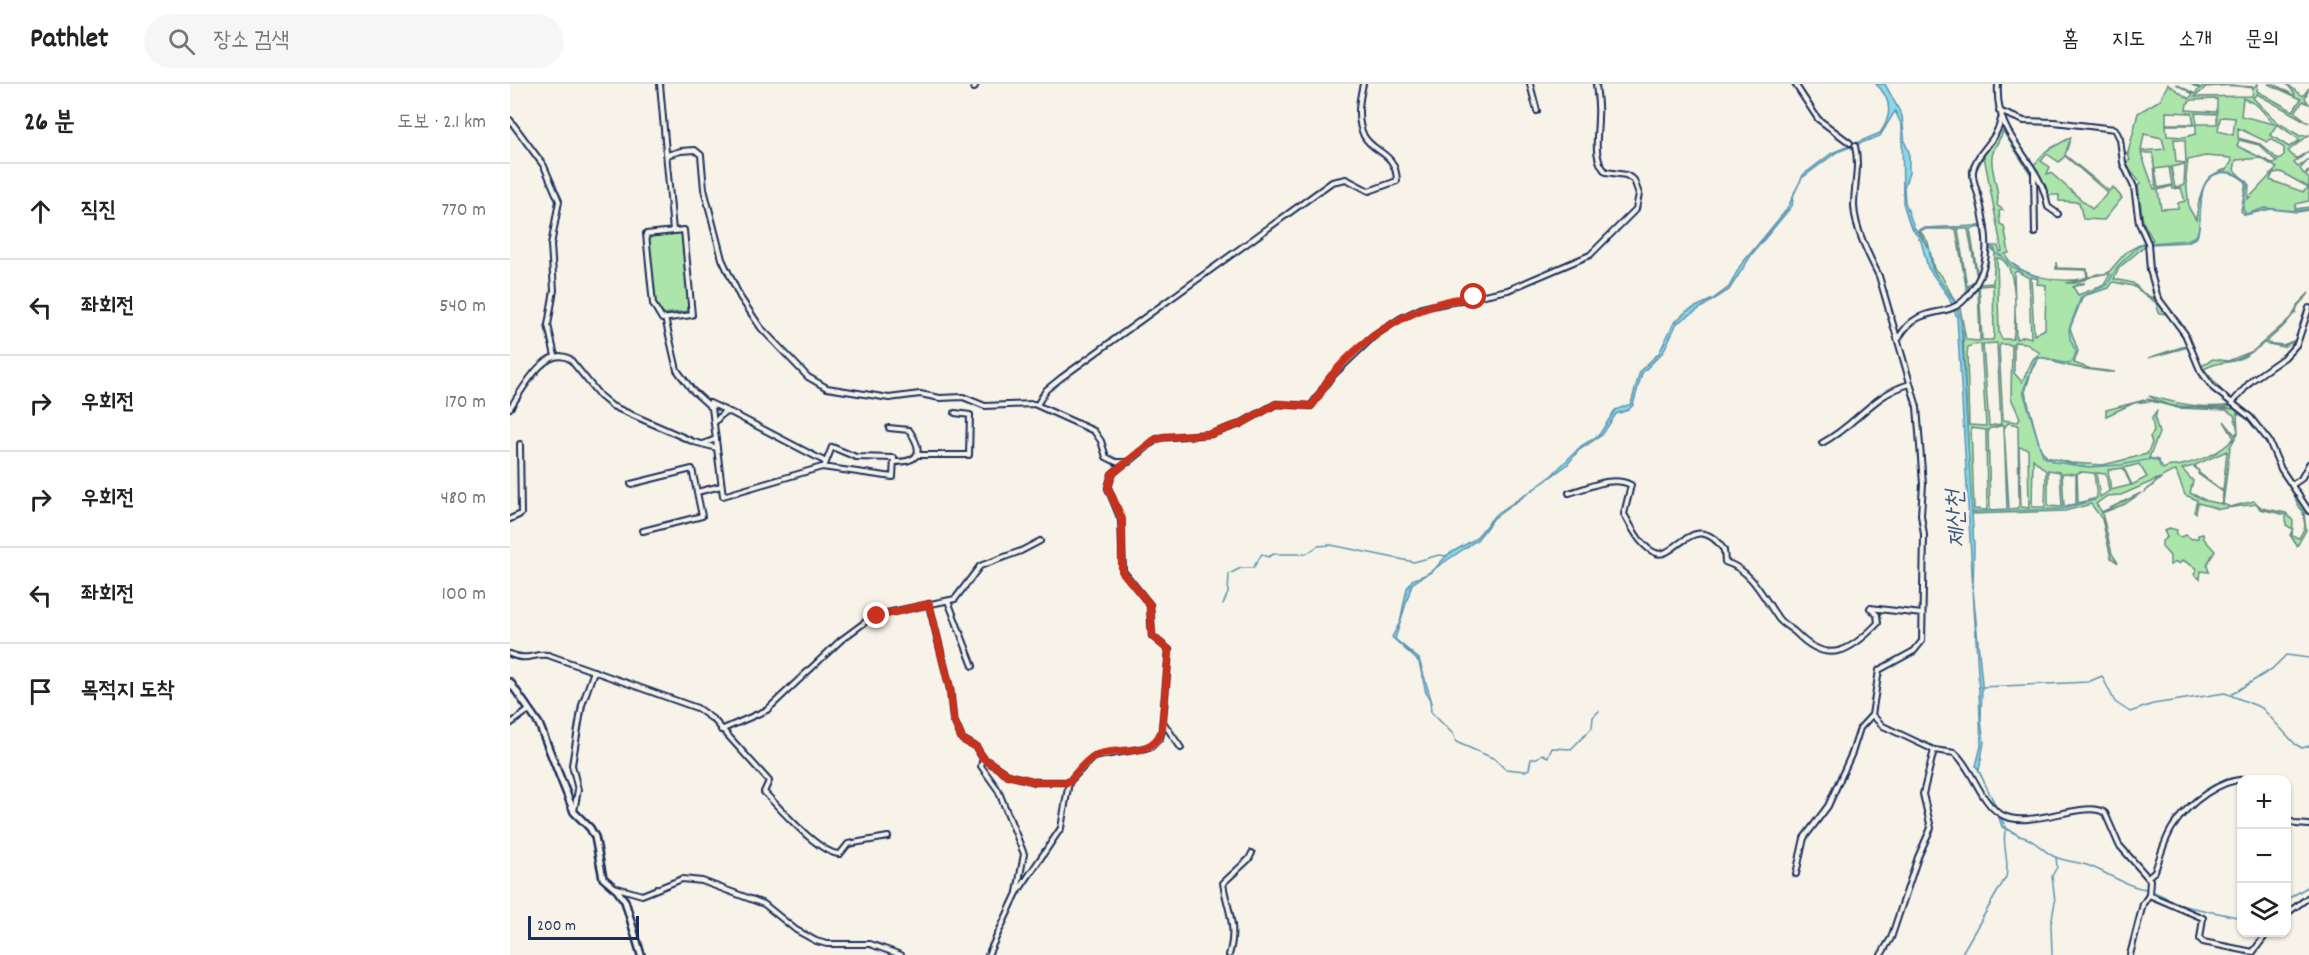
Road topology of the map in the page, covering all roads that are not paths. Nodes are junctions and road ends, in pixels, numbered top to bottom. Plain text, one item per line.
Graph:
1 (660, 84) edge
2 (1363, 84) edge
3 (1530, 84) edge
4 (1596, 84) edge
5 (1796, 84) edge
6 (1998, 84) edge
7 (1537, 111) dead end
8 (1999, 111) junction
9 (2001, 119) junction
10 (510, 120) edge
11 (1850, 142) dead end
12 (1855, 146) dead end
13 (667, 155) junction
14 (2034, 173) junction
15 (2058, 214) dead end
16 (674, 231) junction
17 (2035, 233) dead end
18 (2309, 308) edge
19 (665, 318) junction
20 (1899, 338) junction
21 (555, 356) junction
22 (1910, 384) junction
23 (706, 402) junction
24 (2232, 403) junction
25 (1037, 405) junction
26 (510, 408) edge
27 (729, 412) junction
28 (955, 413) dead end
29 (715, 422) junction
30 (889, 428) dead end
31 (717, 439) junction
32 (1822, 443) dead end
33 (520, 444) dead end
34 (703, 444) junction
35 (717, 448) junction
36 (917, 455) junction
37 (826, 462) junction
38 (894, 462) junction
39 (1126, 462) junction
40 (2309, 464) edge
41 (824, 467) junction
42 (631, 484) dead end
43 (2292, 485) junction
44 (722, 486) junction
45 (697, 492) junction
46 (1569, 493) dead end
47 (2309, 511) edge
48 (510, 519) edge
49 (642, 531) dead end
50 (1040, 541) dead end
51 (948, 601) junction
52 (929, 604) junction
53 (1922, 614) junction
54 (510, 654) edge
55 (973, 666) dead end
56 (594, 671) junction
57 (510, 682) edge
58 (513, 691) edge
59 (530, 709) junction
60 (1872, 715) junction
61 (1162, 721) junction
62 (510, 724) edge
63 (721, 730) junction
64 (1181, 748) dead end
65 (1934, 750) junction
66 (983, 758) junction
67 (2237, 781) edge
68 (1069, 782) junction
69 (574, 812) junction
70 (2291, 822) edge
71 (2309, 825) edge
72 (888, 837) dead end
73 (1252, 853) dead end
74 (1796, 874) dead end
75 (2149, 876) junction
76 (613, 887) junction
77 (1017, 894) junction
78 (2149, 895) junction
79 (2309, 897) edge
80 (2291, 910) edge
81 (2264, 937) edge
82 (2249, 953) edge
83 (641, 955) edge
84 (901, 955) edge
85 (988, 955) edge
86 (1229, 955) edge
87 (1881, 955) edge
88 (2130, 955) edge

1 - 13 street
2 - 25 street
3 - 7 street
4 - 39 street
5 - 11 street
6 - 8 street
8 - 9 street
8 - 24 street
9 - 14 street
9 - 20 street
10 - 21 street
12 - 20 street
13 - 16 street
13 - 25 street
14 - 15 street
14 - 17 street
16 - 19 street
16 - 19 street
18 - 24 street
19 - 23 street
20 - 22 street
21 - 26 street
21 - 34 street
22 - 32 street
22 - 53 street
23 - 27 street
23 - 29 street
24 - 43 street
25 - 39 street
27 - 29 street
27 - 37 street
28 - 36 street
29 - 31 street
30 - 36 street
31 - 34 street
31 - 35 street
33 - 48 street
34 - 35 street
35 - 44 street
36 - 38 street
37 - 38 street
37 - 41 street
38 - 41 street
39 - 61 street
40 - 43 street
41 - 44 street
42 - 45 street
43 - 47 street
44 - 45 street
45 - 49 street
46 - 53 street
50 - 51 street
51 - 52 street
51 - 55 street
52 - 63 street
52 - 66 street
53 - 60 street
54 - 56 street
56 - 63 street
56 - 69 street
57 - 58 main road
58 - 59 main road
59 - 62 street
59 - 69 main road
60 - 65 street
60 - 74 street
61 - 64 street
61 - 68 street
63 - 72 street
65 - 75 street
65 - 87 street
66 - 68 street
66 - 77 street
67 - 75 street
68 - 77 street
69 - 76 main road
70 - 71 street
73 - 86 street
75 - 78 street
76 - 83 main road
76 - 84 street
77 - 85 street
78 - 82 street
78 - 88 street
79 - 80 street
81 - 82 street

